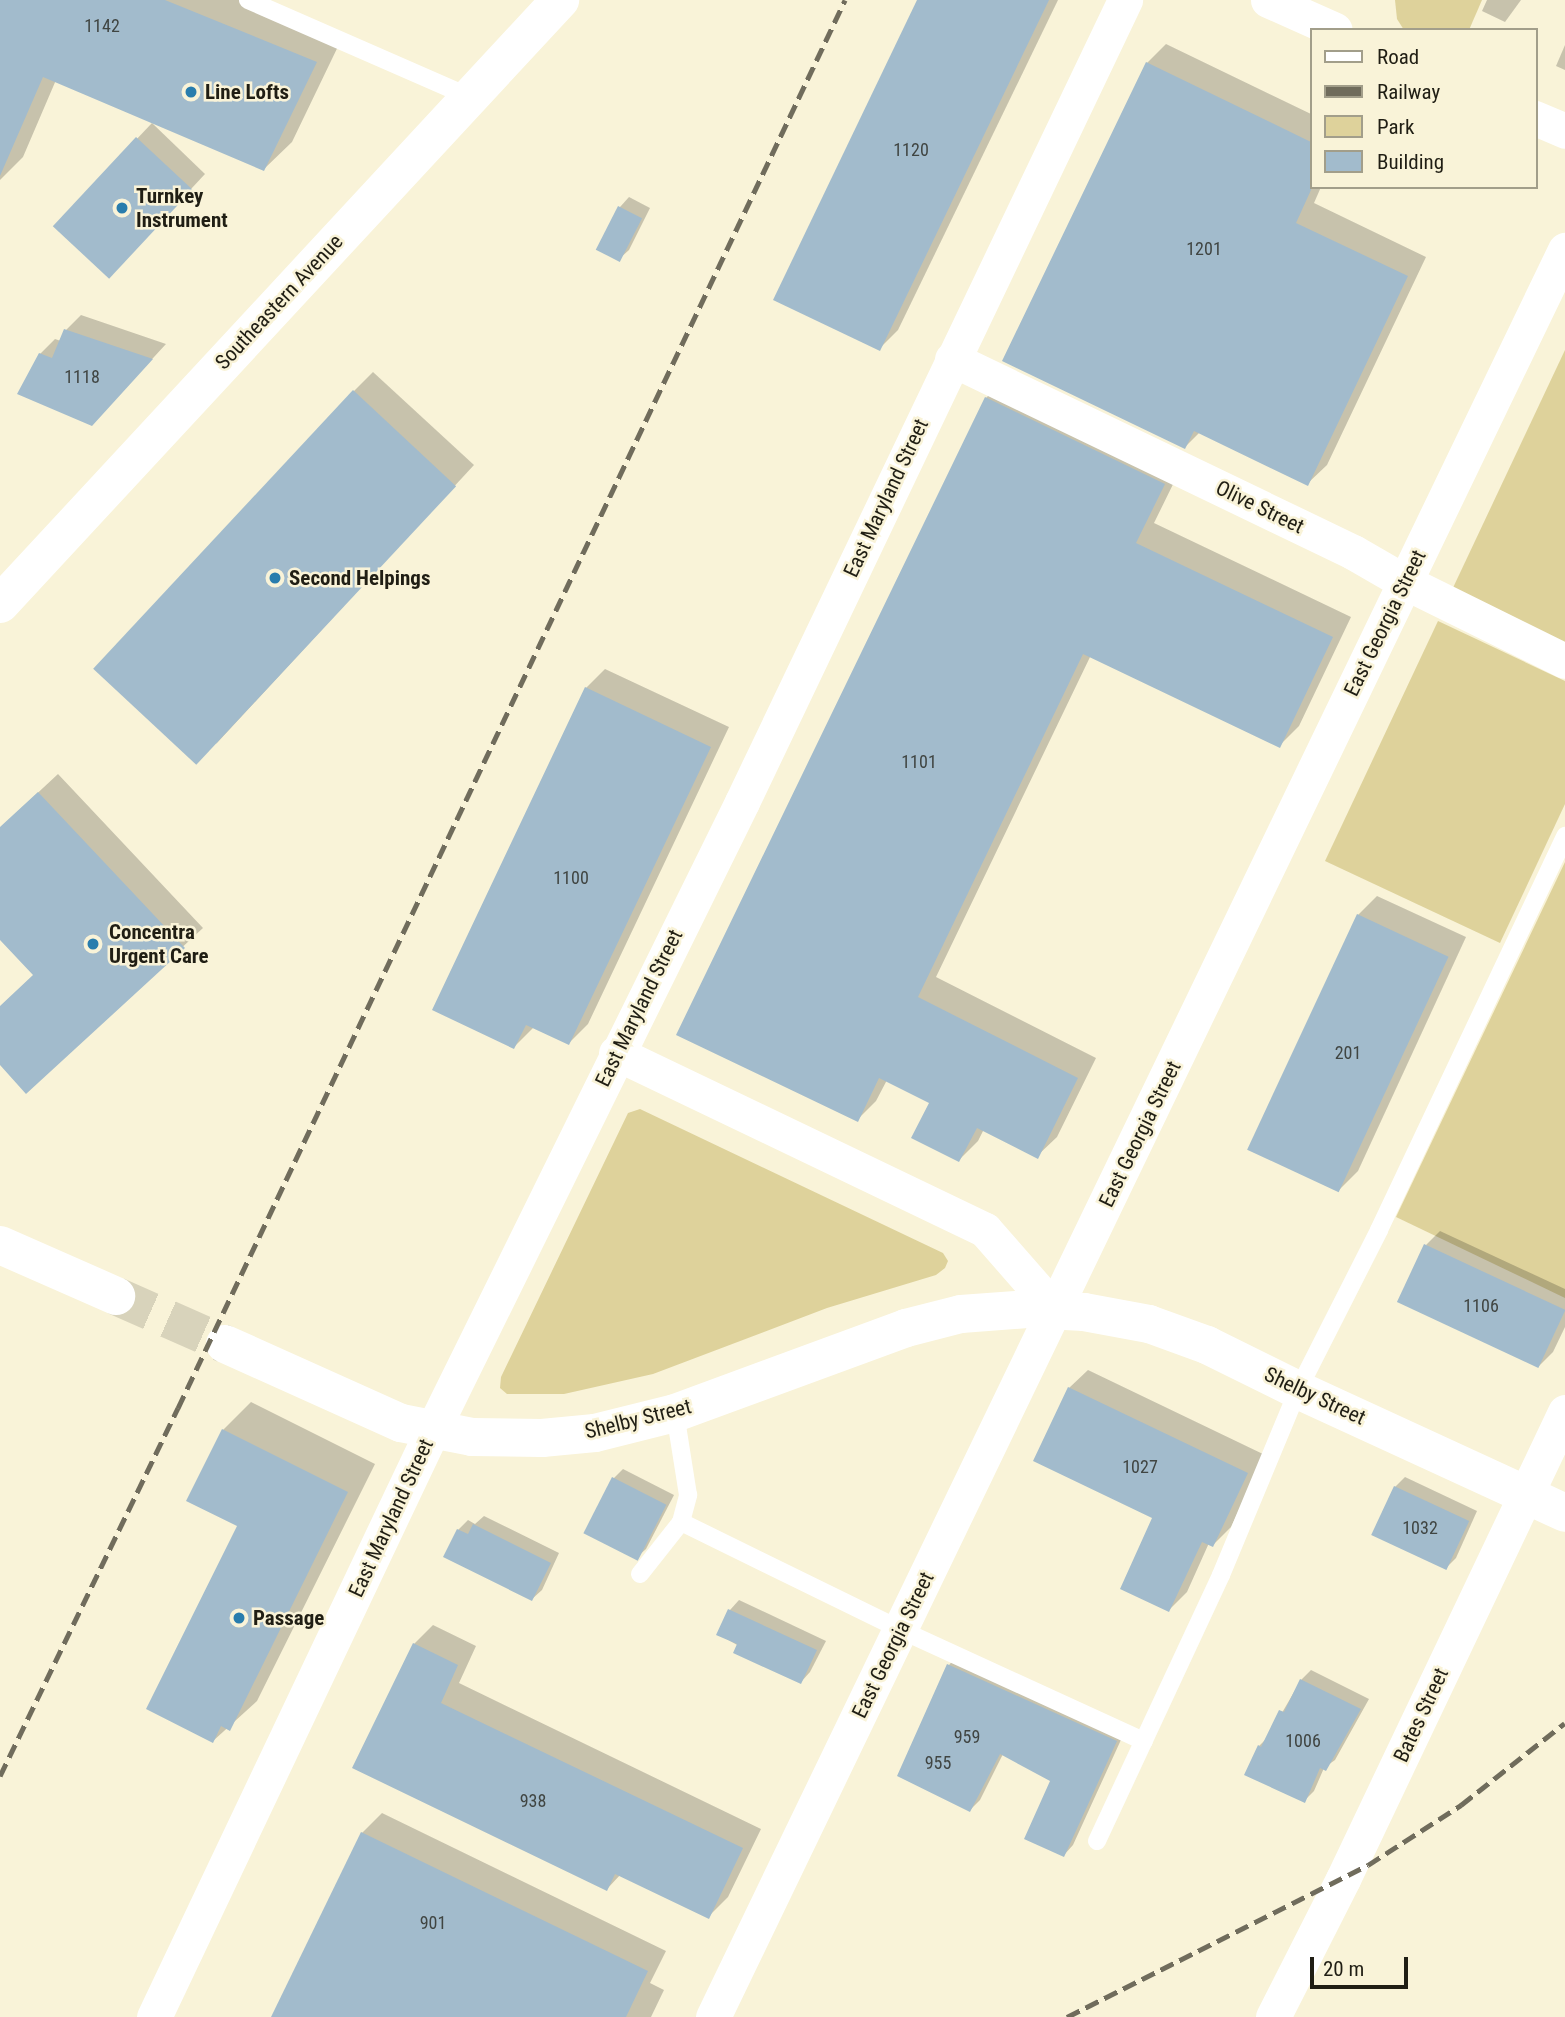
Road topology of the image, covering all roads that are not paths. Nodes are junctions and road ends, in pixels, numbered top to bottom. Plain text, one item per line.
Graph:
1 (248, 0) edge
2 (559, 0) edge
3 (1125, 0) edge
4 (1268, 0) edge
5 (1331, 28) edge
6 (470, 97) junction
7 (1537, 119) edge
8 (1565, 131) edge
9 (1565, 250) edge
10 (952, 359) junction
11 (1405, 582) junction
12 (0, 604) edge
13 (1565, 661) edge
14 (1565, 836) edge
15 (616, 1054) junction
16 (0, 1245) edge
17 (116, 1296) tunnel mouth
18 (1055, 1310) junction
19 (225, 1344) tunnel mouth
20 (1298, 1391) junction
21 (1565, 1412) edge
22 (675, 1413) junction
23 (432, 1431) junction
24 (1525, 1495) junction
25 (1565, 1513) edge
26 (681, 1522) junction
27 (640, 1574) dead end
28 (901, 1630) junction
29 (1144, 1741) junction
30 (1097, 1841) dead end
31 (154, 2017) edge
32 (713, 2017) edge
33 (1273, 2017) edge

1 - 6 lane
2 - 6 main road, Southeastern Avenue
3 - 10 street, East Maryland Street
4 - 5 street
6 - 12 main road, Southeastern Avenue
7 - 8 street
9 - 11 street, East Georgia Street
10 - 11 street, Olive Street
10 - 15 street, East Maryland Street
11 - 13 street, Olive Street
11 - 18 street, East Georgia Street
14 - 20 lane
15 - 18 street
15 - 23 street, East Maryland Street
16 - 17 main road
18 - 20 main road, Shelby Street
18 - 22 main road, Shelby Street
18 - 28 street, East Georgia Street
19 - 23 main road, Shelby Street
20 - 24 main road, Shelby Street
20 - 29 lane
21 - 24 street, Bates Street
22 - 23 main road, Shelby Street
22 - 26 lane
23 - 31 street, East Maryland Street
24 - 25 main road, Shelby Street
24 - 33 street, Bates Street
26 - 27 lane
26 - 28 lane
28 - 29 lane
28 - 32 street, East Georgia Street
29 - 30 lane

